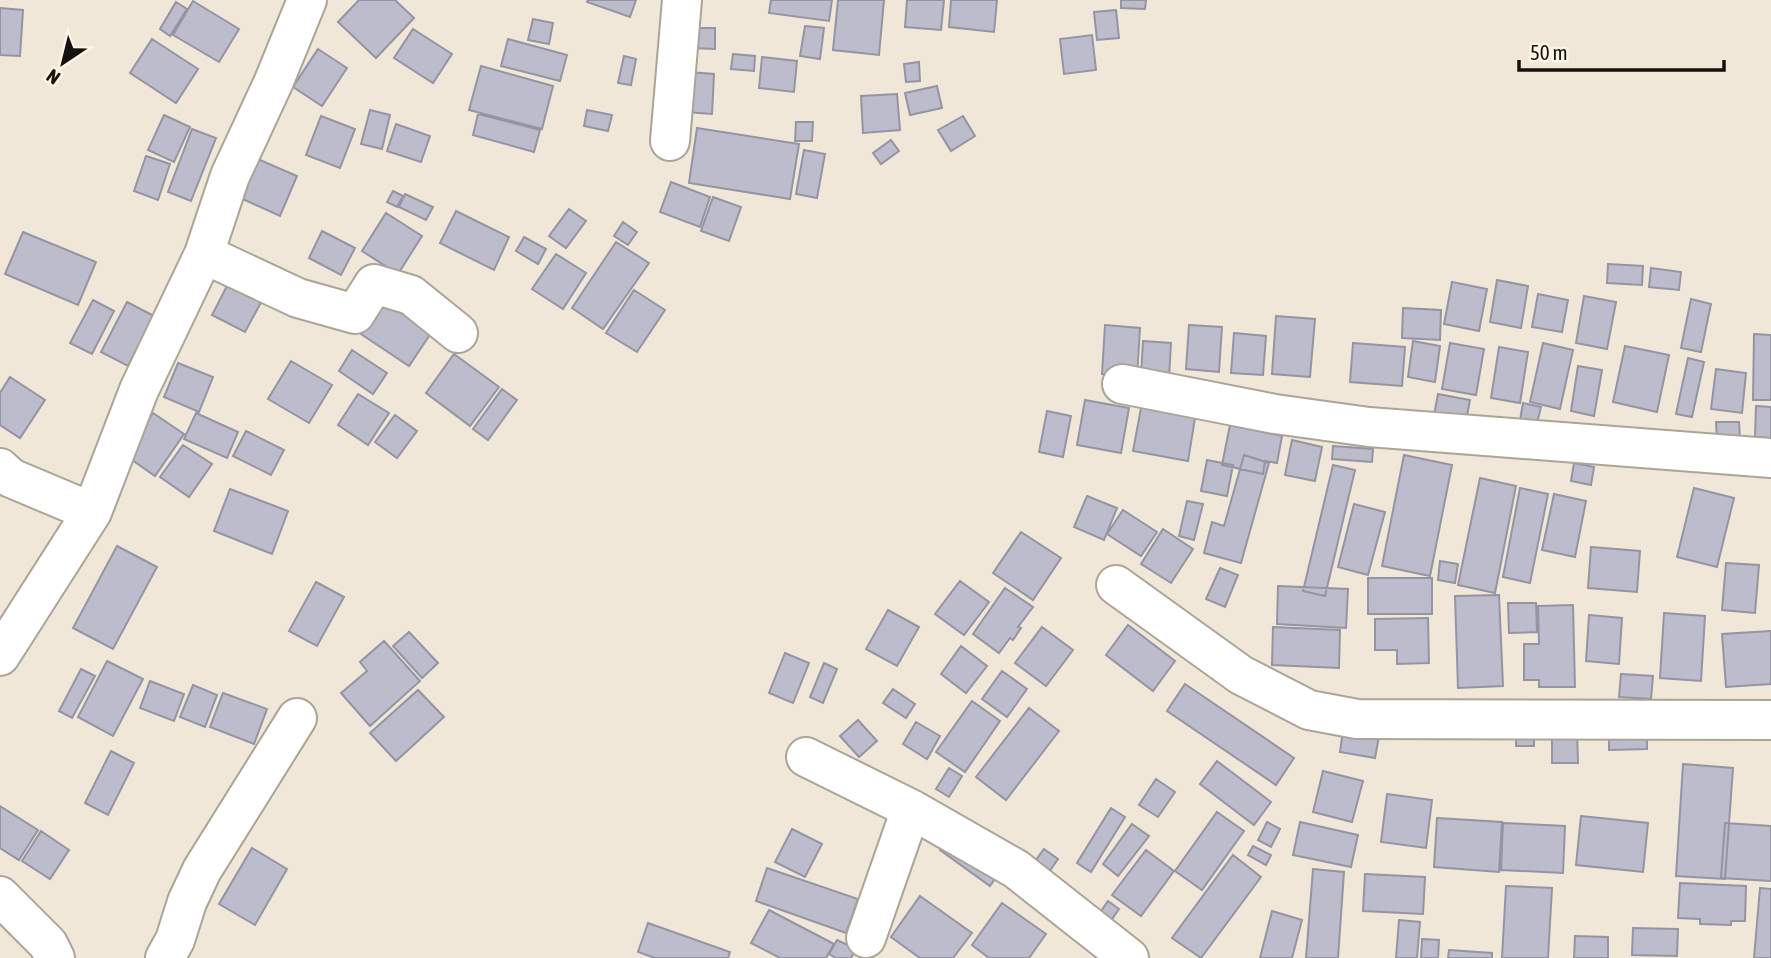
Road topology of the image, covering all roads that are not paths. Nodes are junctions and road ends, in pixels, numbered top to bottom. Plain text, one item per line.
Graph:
1 (307, 0) edge
2 (682, 0) edge
3 (670, 141) dead end
4 (204, 254) junction
5 (458, 333) dead end
6 (1122, 384) dead end
7 (1771, 458) edge
8 (0, 468) edge
9 (92, 512) junction
10 (1116, 585) dead end
11 (0, 656) edge
12 (297, 718) dead end
13 (1771, 720) edge
14 (806, 757) dead end
15 (911, 809) junction
16 (0, 896) edge
17 (866, 938) dead end
18 (54, 958) edge
19 (165, 958) edge
20 (1129, 958) edge

1 - 4 street
2 - 3 street
4 - 5 street
4 - 9 street
6 - 7 street
8 - 9 street
9 - 11 street
10 - 13 street
12 - 19 street
14 - 15 street
15 - 17 street
15 - 20 street
16 - 18 street

